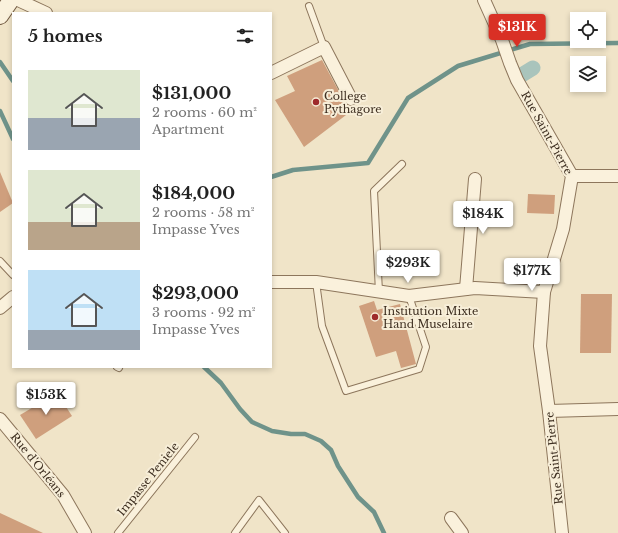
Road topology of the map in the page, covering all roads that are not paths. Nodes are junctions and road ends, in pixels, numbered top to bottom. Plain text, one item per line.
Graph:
1 (11, 0) edge
2 (18, 0) edge
3 (484, 0) edge
4 (309, 6) dead end
5 (44, 12) edge
6 (0, 16) edge
7 (324, 47) junction
8 (272, 73) edge
9 (350, 99) dead end
10 (402, 164) dead end
11 (572, 176) junction
12 (618, 176) edge
13 (475, 180) dead end
14 (0, 261) edge
15 (12, 274) edge
16 (272, 282) edge
17 (316, 282) junction
18 (466, 289) junction
19 (379, 292) junction
20 (544, 292) junction
21 (410, 296) junction
22 (12, 298) edge
23 (0, 308) edge
24 (618, 409) edge
25 (549, 410) junction
26 (0, 420) edge
27 (195, 437) dead end
28 (451, 518) dead end
29 (85, 533) edge
30 (118, 533) edge
31 (235, 533) edge
32 (285, 533) edge
33 (462, 533) edge
34 (562, 533) edge

1 - 6 street
2 - 5 street
3 - 11 street, Rue Saint-Pierre
4 - 7 lane
7 - 8 street
7 - 9 street
10 - 19 lane
11 - 12 street
11 - 20 street, Rue Saint-Pierre
13 - 18 street
14 - 15 lane
16 - 17 street
17 - 19 street
17 - 21 lane
18 - 20 street
18 - 21 street
19 - 21 street
20 - 25 street, Rue Saint-Pierre
22 - 23 street
24 - 25 street
25 - 34 street, Rue Saint-Pierre
26 - 29 street, Rue d'Orléans
27 - 30 lane, Impasse Peniele
28 - 33 street
31 - 32 lane

